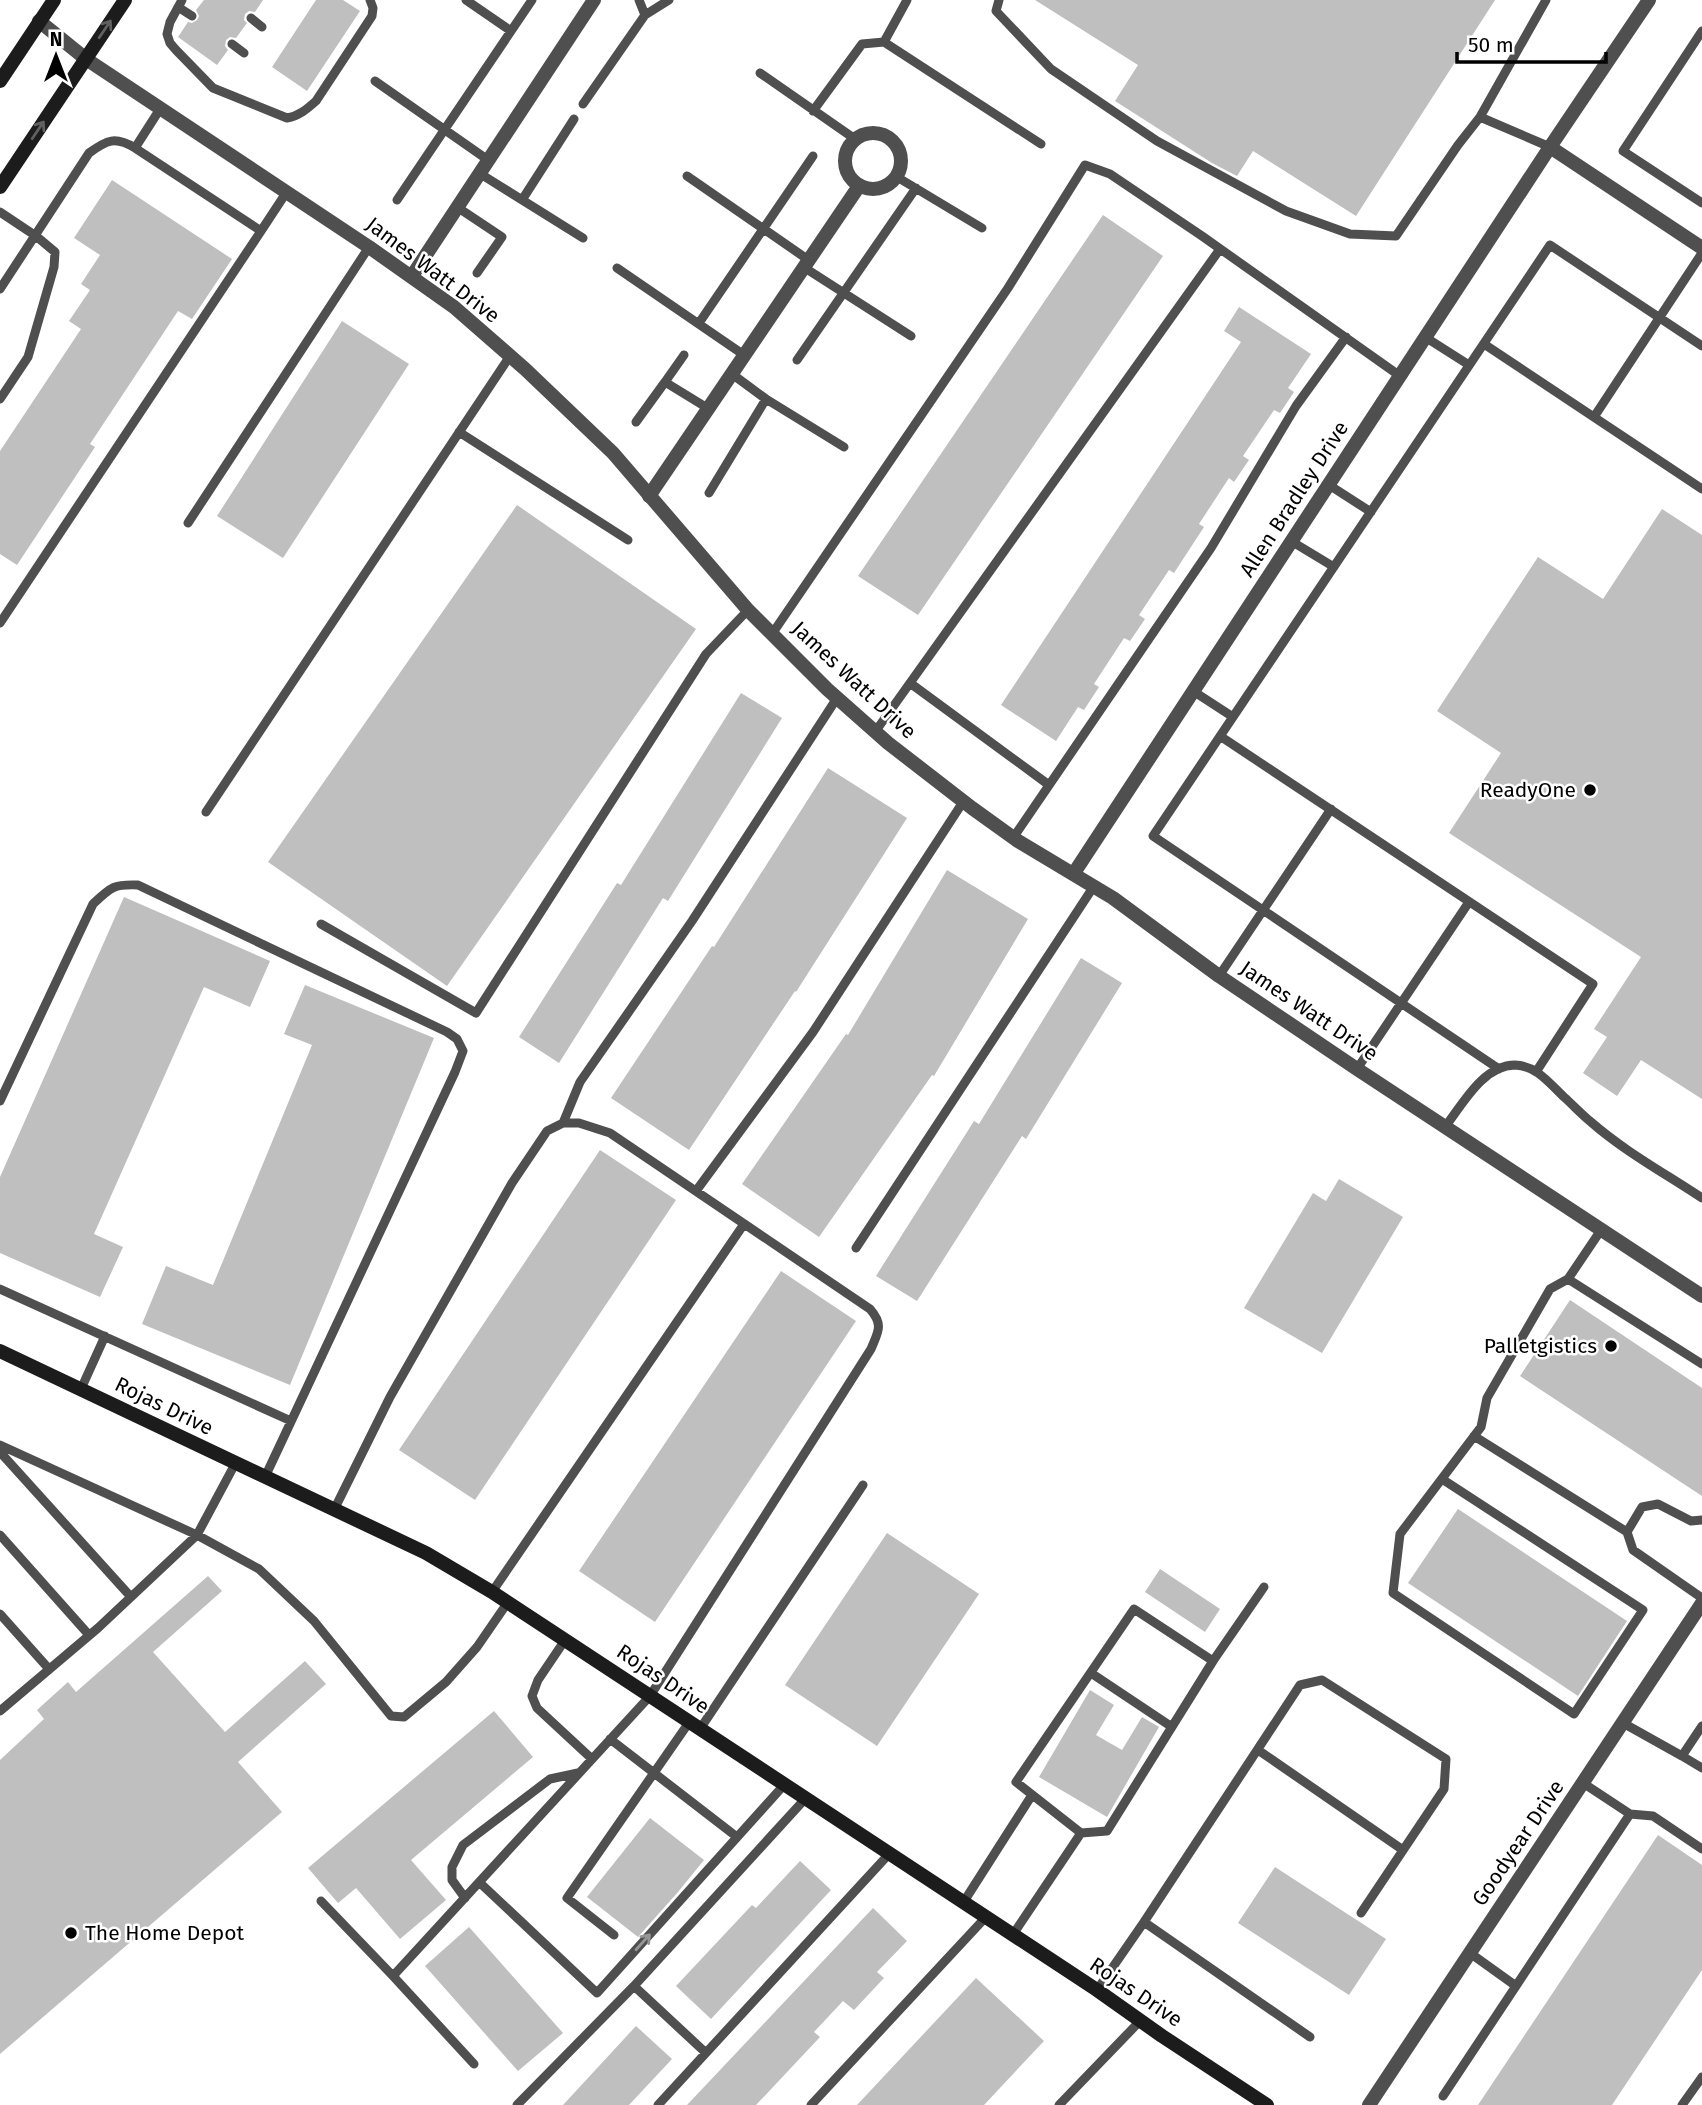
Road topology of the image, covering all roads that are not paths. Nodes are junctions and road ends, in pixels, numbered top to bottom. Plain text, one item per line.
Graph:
1 (54, 0) edge
2 (125, 0) edge
3 (370, 0) edge
4 (466, 0) edge
5 (532, 0) edge
6 (594, 0) edge
7 (639, 0) edge
8 (669, 0) edge
9 (907, 0) edge
10 (999, 0) edge
11 (1546, 0) edge
12 (1649, 0) edge
13 (180, 4) edge
14 (645, 15) junction
15 (192, 16) dead end
16 (251, 18) dead end
17 (39, 21) junction
18 (262, 27) dead end
19 (511, 31) junction
20 (1702, 31) edge
21 (884, 42) junction
22 (232, 44) dead end
23 (244, 53) dead end
24 (86, 59) junction
25 (760, 73) dead end
26 (0, 81) edge
27 (375, 81) dead end
28 (583, 104) dead end
29 (160, 109) junction
30 (813, 111) junction
31 (1480, 117) junction
32 (574, 118) dead end
33 (444, 131) junction
34 (855, 139) junction
35 (1041, 144) dead end
36 (1550, 147) junction
37 (135, 148) junction
38 (813, 156) dead end
39 (488, 160) junction
40 (480, 173) junction
41 (687, 176) dead end
42 (897, 177) junction
43 (859, 186) junction
44 (0, 187) edge
45 (916, 188) junction
46 (286, 193) junction
47 (397, 200) dead end
48 (522, 200) junction
49 (1702, 203) edge
50 (457, 207) junction
51 (0, 212) edge
52 (982, 228) dead end
53 (764, 229) junction
54 (261, 230) junction
55 (36, 236) junction
56 (583, 238) dead end
57 (369, 247) junction
58 (1220, 249) junction
59 (1702, 251) edge
60 (807, 265) junction
61 (617, 268) dead end
62 (477, 273) dead end
63 (412, 276) junction
64 (0, 289) edge
65 (844, 294) junction
66 (1659, 318) junction
67 (699, 323) junction
68 (911, 336) dead end
69 (1346, 337) junction
70 (1425, 337) junction
71 (1483, 344) junction
72 (1702, 346) edge
73 (684, 355) dead end
74 (744, 355) junction
75 (510, 356) junction
76 (797, 360) dead end
77 (1469, 365) junction
78 (732, 374) junction
79 (1400, 376) junction
80 (665, 382) junction
81 (0, 399) edge
82 (766, 399) junction
83 (709, 409) junction
84 (1594, 417) junction
85 (636, 422) dead end
86 (459, 432) junction
87 (844, 447) dead end
88 (1329, 485) junction
89 (1702, 489) edge
90 (709, 493) dead end
91 (649, 496) junction
92 (1371, 512) junction
93 (188, 523) dead end
94 (628, 540) dead end
95 (1292, 541) junction
96 (1334, 567) junction
97 (747, 610) junction
98 (0, 623) edge
99 (772, 634) junction
100 (910, 683) junction
101 (1193, 691) junction
102 (837, 698) junction
103 (1233, 717) junction
104 (875, 732) junction
105 (1220, 736) junction
106 (1049, 785) junction
107 (963, 802) junction
108 (1331, 810) junction
109 (206, 812) dead end
110 (1013, 838) junction
111 (1074, 873) junction
112 (1094, 886) junction
113 (1469, 902) junction
114 (1263, 910) junction
115 (321, 924) dead end
116 (1219, 975) junction
117 (1402, 1003) junction
118 (1357, 1069) junction
119 (1499, 1069) junction
120 (1536, 1072) junction
121 (0, 1101) edge
122 (562, 1123) junction
123 (1445, 1127) junction
124 (696, 1191) junction
125 (1702, 1198) edge
126 (744, 1224) junction
127 (1601, 1230) junction
128 (856, 1248) dead end
129 (1568, 1279) junction
130 (0, 1289) edge
131 (1702, 1296) edge
132 (105, 1336) junction
133 (0, 1351) edge
134 (1702, 1364) edge
135 (81, 1389) junction
136 (291, 1421) junction
137 (1474, 1436) junction
138 (0, 1445) edge
139 (0, 1452) edge
140 (235, 1464) junction
141 (265, 1477) junction
142 (1442, 1479) junction
143 (863, 1485) dead end
144 (334, 1510) junction
145 (1702, 1520) edge
146 (1627, 1532) junction
147 (0, 1535) edge
148 (197, 1535) junction
149 (1264, 1587) dead end
150 (492, 1592) junction
151 (131, 1597) junction
152 (1702, 1601) edge
153 (508, 1602) junction
154 (0, 1614) edge
155 (89, 1635) junction
156 (565, 1640) junction
157 (1213, 1661) junction
158 (49, 1670) junction
159 (1091, 1673) junction
160 (0, 1695) edge
161 (650, 1696) junction
162 (8, 1704) junction
163 (0, 1711) edge
164 (1623, 1723) junction
165 (695, 1725) junction
166 (1702, 1726) edge
167 (1172, 1727) junction
168 (610, 1739) junction
169 (1258, 1750) junction
170 (1682, 1756) junction
171 (592, 1759) junction
172 (1702, 1768) edge
173 (579, 1773) junction
174 (654, 1773) junction
175 (1583, 1783) junction
176 (784, 1785) junction
177 (1032, 1795) junction
178 (805, 1799) junction
179 (1630, 1814) junction
180 (1082, 1833) junction
181 (737, 1838) junction
182 (1702, 1849) edge
183 (1403, 1850) junction
184 (889, 1854) junction
185 (479, 1882) junction
186 (464, 1898) junction
187 (321, 1901) dead end
188 (963, 1903) junction
189 (1361, 1913) dead end
190 (985, 1918) junction
191 (1144, 1922) junction
192 (614, 1935) dead end
193 (1012, 1936) junction
194 (1470, 1953) junction
195 (393, 1976) junction
196 (634, 1986) junction
197 (1516, 1986) junction
198 (1097, 1990) junction
199 (1140, 2021) junction
200 (1310, 2037) dead end
201 (706, 2053) junction
202 (474, 2064) dead end
203 (1702, 2077) edge
204 (1443, 2096) dead end
205 (517, 2105) edge
206 (658, 2105) edge
207 (811, 2105) edge
208 (1059, 2105) edge
209 (1267, 2105) edge
210 (1369, 2105) edge
211 (1682, 2105) edge

1 - 17 main road
24 -> 2 main road
3 - 13 lane
4 - 19 lane
5 - 19 lane
6 - 39 street
7 - 14 lane
8 - 14 lane
9 - 21 lane
10 - 31 lane
11 - 31 lane
12 - 36 street, Allen Bradley Drive
13 - 15 lane
14 - 28 lane
16 - 18 lane
17 - 24 street, James Watt Drive
17 - 26 main road
19 - 33 lane
20 - 49 lane
21 - 30 lane
21 - 35 lane
22 - 23 lane
24 - 29 street, James Watt Drive
44 -> 24 main road
25 - 30 lane
27 - 33 lane
29 - 37 lane
29 - 46 street, James Watt Drive
30 - 34 lane
31 - 36 lane
32 - 48 lane
33 - 39 lane
33 - 47 lane
34 - 42 street
34 - 43 street
36 - 59 street
36 - 70 street, Allen Bradley Drive
37 - 54 lane
37 - 55 lane
38 - 53 lane
39 - 40 street
40 - 48 lane
40 - 50 street
41 - 53 lane
42 - 43 street
42 - 45 lane
43 - 60 street
45 - 52 lane
45 - 65 lane
46 - 54 lane
46 - 57 street, James Watt Drive
48 - 56 lane
50 - 62 lane
50 - 63 street
51 - 55 lane
53 - 60 lane
53 - 67 lane
54 - 98 lane
55 - 64 lane
55 - 81 lane
57 - 63 street, James Watt Drive
57 - 93 lane
58 - 69 lane
58 - 99 lane
58 - 100 lane
59 - 66 lane
60 - 65 lane
60 - 74 street
61 - 67 lane
63 - 75 street, James Watt Drive
65 - 68 lane
65 - 76 lane
66 - 71 lane
66 - 72 lane
66 - 84 lane
67 - 74 lane
69 - 79 lane
69 - 106 lane
70 - 77 lane
70 - 79 street, Allen Bradley Drive
71 - 77 lane
71 - 84 lane
73 - 80 lane
74 - 78 street
75 - 86 lane
75 - 91 street, James Watt Drive
77 - 92 lane
78 - 82 lane
78 - 83 street
79 - 88 street, Allen Bradley Drive
80 - 83 lane
80 - 85 lane
82 - 87 lane
82 - 90 lane
83 - 91 street
84 - 89 lane
86 - 94 lane
86 - 109 lane
88 - 92 lane
88 - 95 street, Allen Bradley Drive
91 - 97 street, James Watt Drive
92 - 96 lane
95 - 96 lane
95 - 101 street, Allen Bradley Drive
96 - 103 lane
97 - 99 street, James Watt Drive
97 - 115 lane
99 - 102 street, James Watt Drive
100 - 104 lane
100 - 106 lane
101 - 103 lane
101 - 111 street, Allen Bradley Drive
102 - 104 street, James Watt Drive
102 - 122 lane
103 - 105 lane
104 - 107 street, James Watt Drive
105 - 108 lane
105 - 114 lane
106 - 110 lane
107 - 110 street, James Watt Drive
107 - 124 lane
108 - 113 lane
108 - 114 lane
110 - 111 street, James Watt Drive
111 - 112 street, James Watt Drive
112 - 116 street, James Watt Drive
112 - 128 lane
113 - 117 lane
113 - 120 lane
114 - 116 lane
114 - 117 lane
116 - 118 street, James Watt Drive
117 - 118 lane
117 - 119 lane
118 - 123 street, James Watt Drive
119 - 120 lane
119 - 123 lane
120 - 125 lane
121 - 136 lane
122 - 124 lane
122 - 144 lane
123 - 127 street, James Watt Drive
124 - 126 lane
126 - 150 lane
126 - 161 lane
127 - 129 lane
127 - 131 street, James Watt Drive
129 - 134 lane
129 - 137 lane
130 - 132 lane
132 - 135 lane
132 - 136 lane
133 - 135 main road, Rojas Drive
135 - 140 main road, Rojas Drive
136 - 141 lane
137 - 142 lane
137 - 146 lane
138 - 148 lane
139 - 151 lane
140 - 141 main road, Rojas Drive
140 - 148 lane
141 - 144 main road, Rojas Drive
142 - 142 lane
143 - 165 lane
144 - 150 main road, Rojas Drive
145 - 146 lane
146 - 152 lane
147 - 155 lane
148 - 151 lane
148 - 153 lane
149 - 157 lane
150 - 153 main road, Rojas Drive
151 - 155 lane
152 - 164 street, Goodyear Drive
153 - 156 main road, Rojas Drive
154 - 158 lane
155 - 158 lane
156 - 161 main road, Rojas Drive
156 - 171 lane
157 - 159 lane
157 - 167 lane
158 - 162 lane
159 - 167 lane
159 - 177 lane
160 - 162 lane
161 - 165 main road, Rojas Drive
161 - 168 lane
162 - 163 lane
164 - 170 lane
164 - 175 street, Goodyear Drive
165 - 174 lane
165 - 176 main road, Rojas Drive
166 - 170 lane
167 - 180 lane
168 - 171 lane
168 - 174 lane
169 - 183 lane
169 - 183 lane
169 - 191 lane
170 - 172 lane
171 - 173 lane
173 - 185 lane
173 - 186 lane
174 - 181 lane
174 - 192 lane
175 - 179 lane
175 - 194 street, Goodyear Drive
176 - 178 main road, Rojas Drive
176 - 181 lane
177 - 180 lane
177 - 188 lane
178 - 184 main road, Rojas Drive
178 - 196 lane
179 - 182 lane
179 - 197 lane
180 - 193 lane
185 -> 181 lane
183 - 189 lane
184 - 188 main road, Rojas Drive
184 - 201 lane
185 - 186 lane
186 - 195 lane
187 - 195 lane
188 - 190 main road, Rojas Drive
190 - 193 main road, Rojas Drive
190 - 207 lane
191 - 198 lane
191 - 200 lane
193 - 198 main road, Rojas Drive
194 - 197 lane
194 - 210 street, Goodyear Drive
195 - 202 lane
196 - 201 lane
196 - 205 lane
197 - 204 lane
198 - 199 main road, Rojas Drive
199 - 208 lane
199 - 209 main road, Rojas Drive
201 - 206 lane
203 - 211 lane

